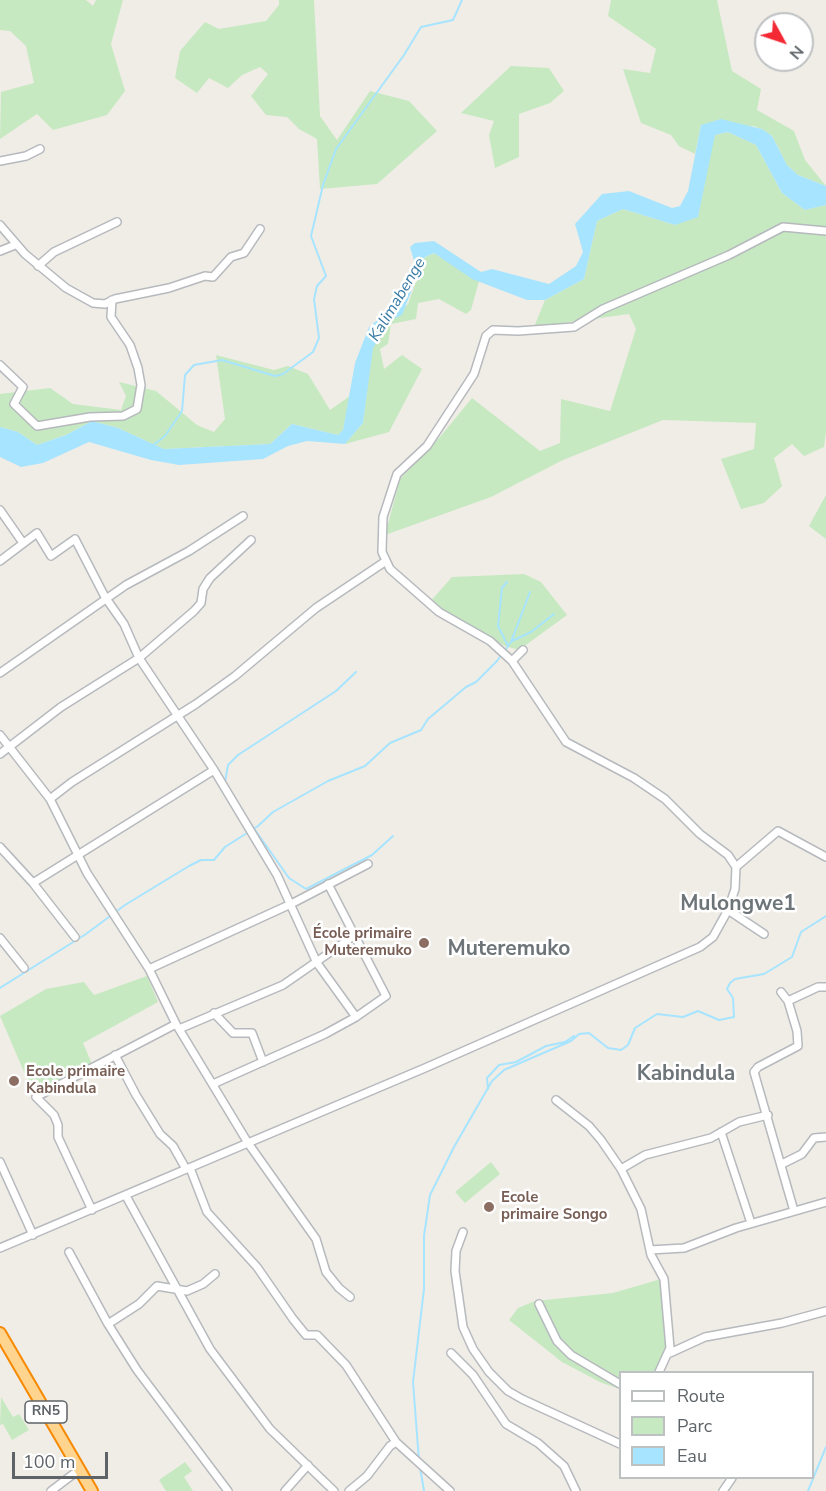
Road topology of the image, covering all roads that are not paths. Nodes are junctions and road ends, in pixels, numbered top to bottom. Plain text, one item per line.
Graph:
1 (40, 148) dead end
2 (0, 161) edge
3 (117, 222) dead end
4 (0, 225) edge
5 (260, 229) dead end
6 (826, 231) edge
7 (15, 245) junction
8 (0, 251) edge
9 (38, 266) junction
10 (112, 300) junction
11 (0, 365) edge
12 (0, 510) edge
13 (243, 516) dead end
14 (251, 540) dead end
15 (23, 543) junction
16 (0, 561) edge
17 (386, 561) junction
18 (105, 598) junction
19 (524, 650) dead end
20 (139, 658) junction
21 (512, 661) junction
22 (0, 672) edge
23 (178, 716) junction
24 (0, 735) edge
25 (9, 745) junction
26 (0, 754) edge
27 (214, 770) junction
28 (50, 799) junction
29 (0, 847) edge
30 (78, 854) junction
31 (826, 857) edge
32 (368, 864) dead end
33 (736, 867) junction
34 (33, 883) junction
35 (328, 884) junction
36 (291, 904) junction
37 (728, 910) junction
38 (764, 934) dead end
39 (355, 935) junction
40 (75, 937) dead end
41 (0, 938) edge
42 (317, 963) junction
43 (24, 968) dead end
44 (149, 969) junction
45 (826, 987) edge
46 (781, 992) dead end
47 (788, 1001) junction
48 (214, 1013) junction
49 (357, 1017) junction
50 (178, 1026) junction
51 (115, 1055) junction
52 (263, 1062) junction
53 (213, 1084) junction
54 (555, 1100) dead end
55 (768, 1115) junction
56 (721, 1132) junction
57 (826, 1137) edge
58 (249, 1143) junction
59 (0, 1162) edge
60 (783, 1164) junction
61 (188, 1169) junction
62 (621, 1169) junction
63 (126, 1196) junction
64 (826, 1202) edge
65 (92, 1210) junction
66 (794, 1211) junction
67 (751, 1223) junction
68 (463, 1232) dead end
69 (33, 1234) junction
70 (0, 1248) edge
71 (650, 1250) junction
72 (69, 1252) dead end
73 (215, 1274) dead end
74 (179, 1290) junction
75 (350, 1297) dead end
76 (539, 1304) dead end
77 (826, 1311) edge
78 (108, 1324) junction
79 (0, 1333) edge
80 (452, 1353) dead end
81 (670, 1353) junction
82 (660, 1371) edge
83 (619, 1383) edge
84 (396, 1442) junction
85 (619, 1443) edge
86 (308, 1465) junction
87 (80, 1469) junction
88 (51, 1491) edge
89 (92, 1491) edge
90 (228, 1491) edge
91 (285, 1491) edge
92 (334, 1491) edge
93 (349, 1491) edge
94 (450, 1491) edge
95 (575, 1491) edge

1 - 2 street
3 - 9 street
4 - 7 street
5 - 10 street
6 - 17 street
7 - 8 street
7 - 9 street
9 - 10 street
10 - 11 street
12 - 15 street
13 - 18 street
14 - 20 street
15 - 16 street
15 - 18 street
17 - 21 street
17 - 23 street
18 - 20 street
18 - 22 street
19 - 21 street
20 - 23 street
20 - 25 street
21 - 33 street
23 - 27 street
23 - 28 street
24 - 25 street
25 - 26 street
25 - 28 street
27 - 30 street
27 - 36 street
28 - 30 street
29 - 34 street
30 - 34 street
30 - 44 street
31 - 33 street
32 - 35 street
33 - 37 street
34 - 40 street
35 - 36 street
35 - 39 street
36 - 42 street
36 - 44 street
37 - 38 street
37 - 58 street
39 - 42 street
39 - 49 street
41 - 43 street
42 - 48 street
42 - 49 street
44 - 50 street
45 - 47 street
46 - 47 street
47 - 55 street
48 - 50 street
48 - 52 street
49 - 52 street
50 - 51 street
50 - 53 street
51 - 61 street
51 - 65 street
52 - 53 street
53 - 58 street
54 - 62 street
55 - 56 street
55 - 60 street
56 - 62 street
56 - 67 street
57 - 60 street
58 - 61 street
58 - 75 street
59 - 69 street
60 - 66 street
61 - 63 street
61 - 84 street
62 - 71 street
63 - 65 street
63 - 74 street
64 - 66 street
65 - 69 street
66 - 67 street
67 - 71 street
68 - 85 street
69 - 70 street
71 - 81 street
72 - 78 street
73 - 74 street
74 - 78 street
74 - 86 street
76 - 83 street
77 - 81 street
78 - 90 street
79 - 87 highway, RN5
80 - 95 street
81 - 82 street
84 - 93 street
84 - 94 street
86 - 91 street
86 - 92 street
87 - 88 street
87 - 89 highway, RN5

